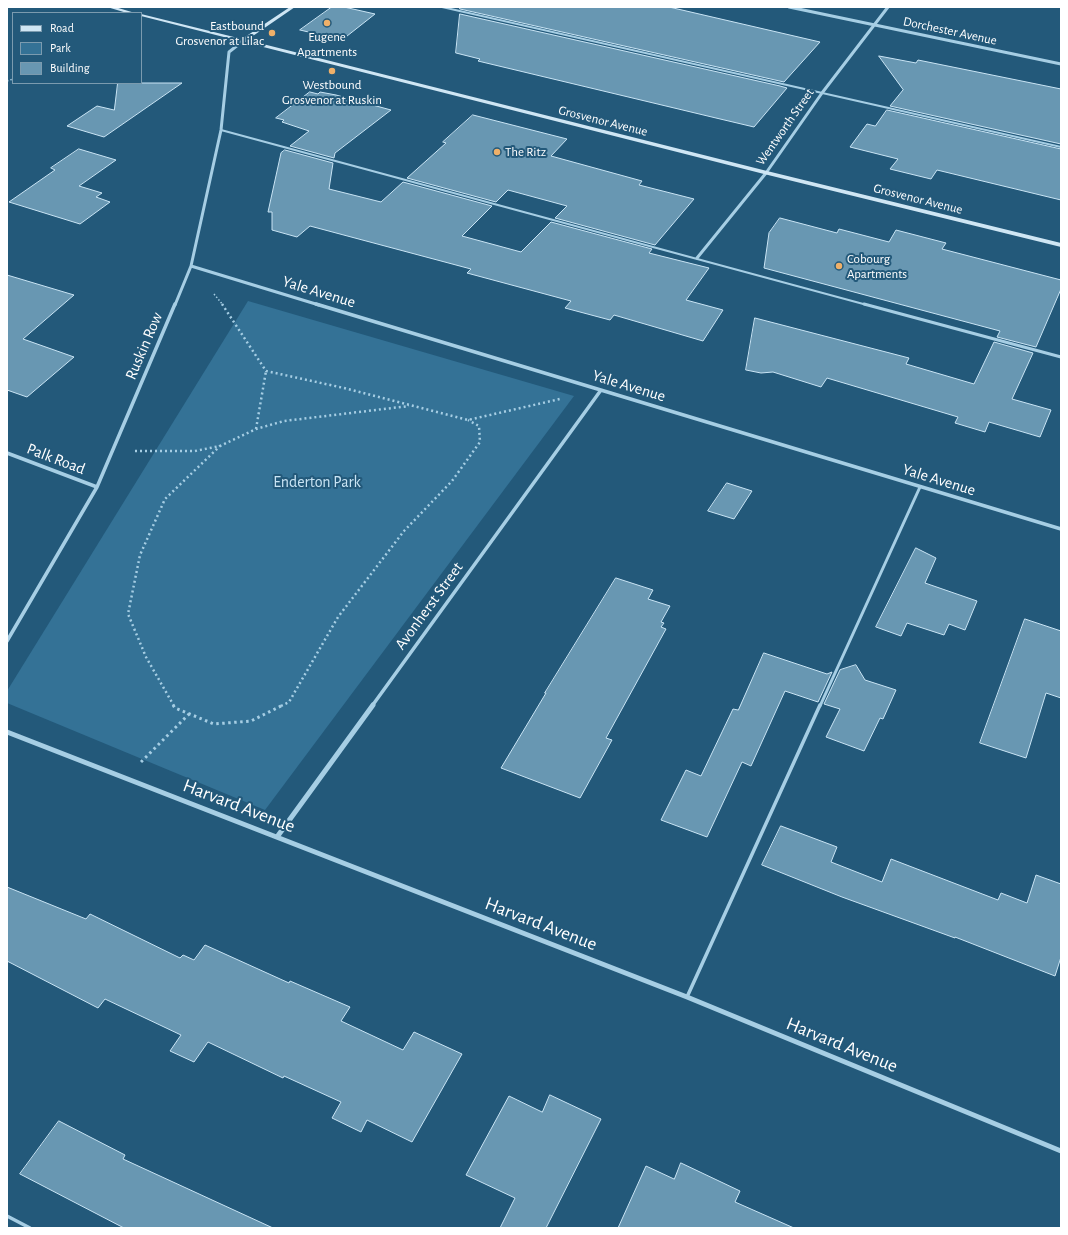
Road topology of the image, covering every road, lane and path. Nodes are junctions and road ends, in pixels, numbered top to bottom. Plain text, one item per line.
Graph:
1 (109, 7) edge
2 (293, 7) edge
3 (442, 7) edge
4 (789, 7) edge
5 (888, 7) edge
6 (129, 12) edge
7 (142, 15) edge
8 (873, 25) junction
9 (243, 40) junction
10 (1061, 64) edge
11 (822, 93) junction
12 (221, 130) junction
13 (1061, 147) edge
14 (766, 173) junction
15 (1061, 244) edge
16 (697, 258) junction
17 (191, 266) junction
18 (1061, 357) edge
19 (266, 371) junction
20 (601, 390) junction
21 (564, 398) dead end
22 (412, 406) junction
23 (468, 420) junction
24 (256, 429) junction
25 (220, 446) junction
26 (113, 451) junction
27 (7, 453) edge
28 (97, 487) junction
29 (920, 487) junction
30 (1061, 529) edge
31 (7, 641) edge
32 (189, 714) junction
33 (7, 732) edge
34 (126, 778) junction
35 (277, 837) junction
36 (687, 997) junction
37 (1061, 1150) edge
38 (7, 1216) edge
39 (30, 1228) edge

1 - 6 street
2 - 9 street
3 - 11 lane
4 - 8 street, Dorchester Avenue
5 - 8 street, Wentworth Street
7 - 9 street, Grosvenor Avenue
8 - 10 street, Dorchester Avenue
8 - 11 street, Wentworth Street
9 - 12 street, Ruskin Row
9 - 14 street, Grosvenor Avenue
11 - 13 lane
11 - 14 street, Wentworth Street
12 - 16 lane
12 - 17 street, Ruskin Row
14 - 15 street, Grosvenor Avenue
14 - 16 street, Wentworth Street
16 - 18 lane
17 - 19 path
17 - 20 street, Yale Avenue
17 - 26 street, Ruskin Row
19 - 22 path
19 - 24 path
20 - 29 street, Yale Avenue
20 - 35 street, Avonherst Street
21 - 23 path
22 - 23 path
22 - 24 path
23 - 32 path
24 - 25 path
25 - 26 path
25 - 32 path
26 - 28 street, Ruskin Row
27 - 28 street, Palk Road
28 - 31 street, Ruskin Row
29 - 30 street, Yale Avenue
29 - 36 lane
32 - 34 path
33 - 34 street, Harvard Avenue
34 - 35 street, Harvard Avenue
35 - 36 street, Harvard Avenue
36 - 37 street, Harvard Avenue
38 - 39 lane

